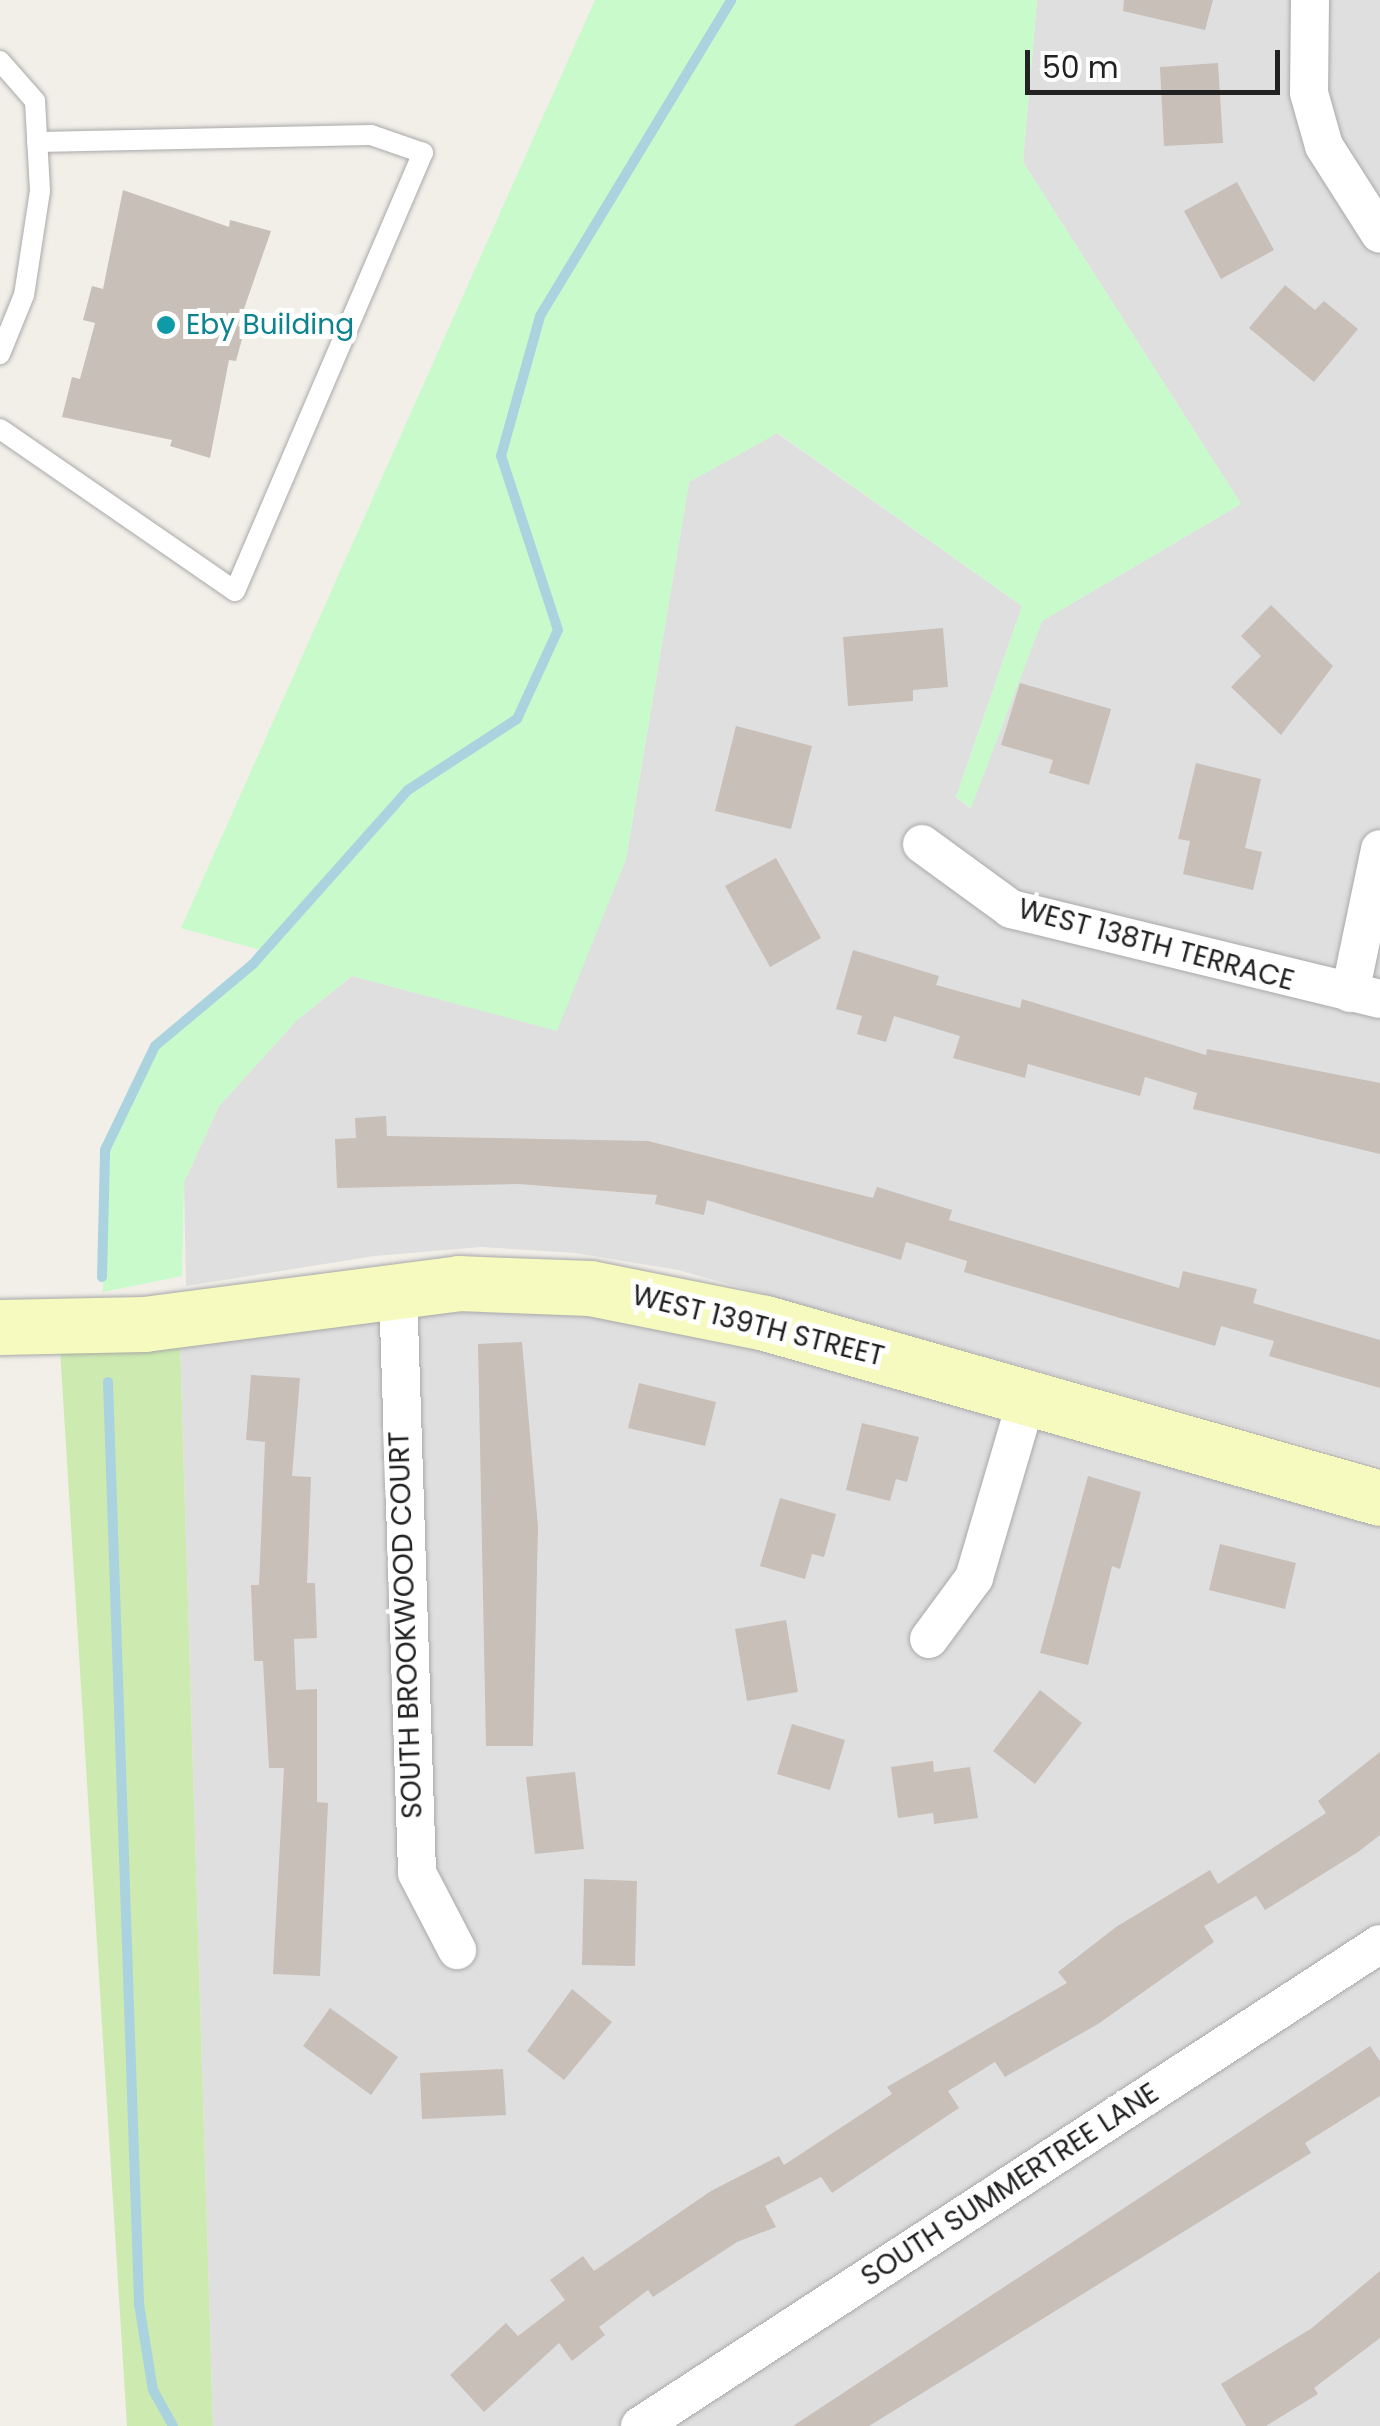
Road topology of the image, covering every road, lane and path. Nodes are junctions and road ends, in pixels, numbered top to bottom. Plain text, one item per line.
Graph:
1 (1310, 0) edge
2 (0, 62) edge
3 (37, 142) junction
4 (1380, 234) edge
5 (0, 354) edge
6 (0, 429) edge
7 (922, 844) dead end
8 (1380, 849) edge
9 (1365, 996) edge
10 (398, 1290) junction
11 (0, 1326) edge
12 (1028, 1395) junction
13 (1380, 1498) edge
14 (928, 1639) dead end
15 (1380, 1944) edge
16 (457, 1950) dead end
17 (640, 2426) edge

1 - 4 street
2 - 3 lane
3 - 5 lane
3 - 6 lane
7 - 9 street, WEST 138TH TERRACE
8 - 9 street, WEST 138TH TERRACE
10 - 11 street, WEST 139TH STREET
10 - 12 street, WEST 139TH STREET
10 - 16 street, SOUTH BROOKWOOD COURT
12 - 13 street, WEST 139TH STREET
12 - 14 street
15 - 17 street, SOUTH SUMMERTREE LANE

